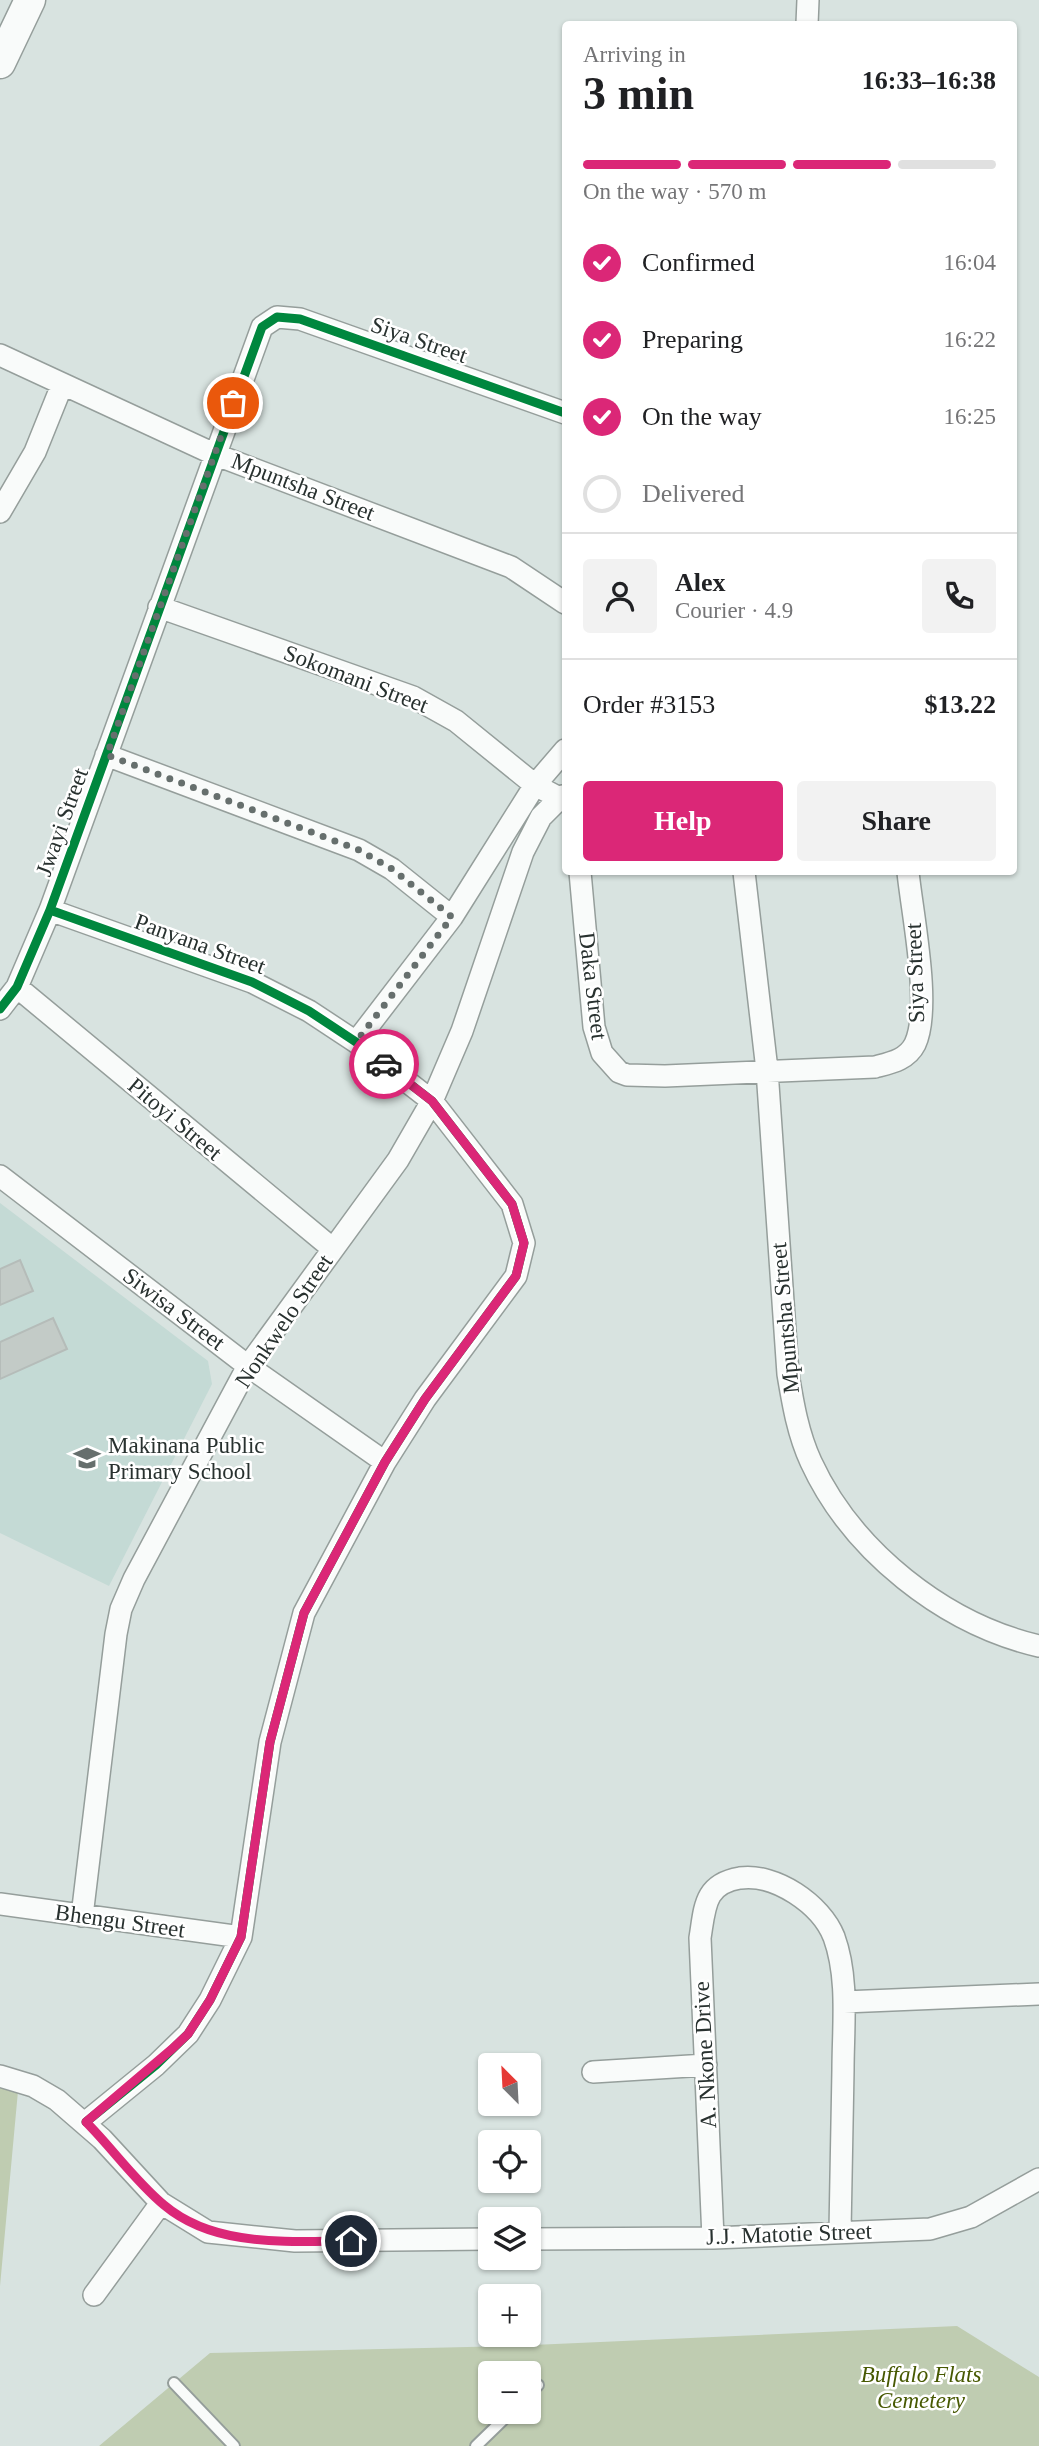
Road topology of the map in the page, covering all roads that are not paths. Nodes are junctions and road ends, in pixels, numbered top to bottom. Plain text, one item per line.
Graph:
1 (30, 0) edge
2 (808, 0) edge
3 (807, 21) edge
4 (0, 63) edge
5 (262, 327) joint
6 (0, 355) edge
7 (62, 384) junction
8 (562, 412) edge
9 (214, 453) junction
10 (0, 512) edge
11 (562, 601) edge
12 (159, 607) junction
13 (562, 754) edge
14 (107, 755) junction
15 (535, 785) junction
16 (562, 798) edge
17 (562, 801) edge
18 (580, 875) edge
19 (744, 875) edge
20 (908, 875) edge
21 (50, 910) junction
22 (452, 917) junction
23 (17, 988) junction
24 (0, 1009) edge
25 (356, 1042) junction
26 (766, 1070) junction
27 (432, 1101) junction
28 (0, 1176) edge
29 (333, 1249) junction
30 (248, 1366) junction
31 (385, 1462) junction
32 (1039, 1646) edge
33 (0, 1904) edge
34 (82, 1916) junction
35 (241, 1937) junction
36 (1039, 1994) edge
37 (844, 2002) junction
38 (706, 2066) junction
39 (593, 2073) dead end
40 (0, 2076) edge
41 (86, 2122) junction
42 (1039, 2179) edge
43 (161, 2203) junction
44 (840, 2231) junction
45 (713, 2238) junction
46 (478, 2239) edge
47 (541, 2239) edge
48 (94, 2295) dead end
49 (174, 2383) dead end
50 (499, 2424) edge
51 (234, 2446) edge
52 (476, 2446) edge

1 - 4 street
2 - 3 street
5 - 8 street, Siya Street
5 - 9 street, Jwayi Street
6 - 7 street, Mpuntsha Street
7 - 9 street, Mpuntsha Street
7 - 10 street
9 - 11 street, Mpuntsha Street
9 - 12 street, Jwayi Street
12 - 14 street, Jwayi Street
12 - 15 street, Sokomani Street
13 - 15 street
14 - 21 street, Jwayi Street
14 - 22 street
15 - 16 street
15 - 22 street
17 - 27 street, Nonkwelo Street
18 - 26 street, Daka Street
19 - 26 street, Mpuntsha Street
20 - 26 street, Siya Street
21 - 23 street, Jwayi Street
21 - 25 street, Panyana Street
22 - 25 street
23 - 24 street, Jwayi Street
23 - 29 street, Pitoyi Street
25 - 27 street, Panyana Street
26 - 32 street, Mpuntsha Street
27 - 29 street, Nonkwelo Street
27 - 31 street, Panyana Street
28 - 30 street, Siwisa Street
29 - 30 street, Nonkwelo Street
30 - 31 street, Siwisa Street
30 - 34 street, Nonkwelo Street
31 - 35 street, Panyana Street
33 - 34 street, Bhengu Street
34 - 35 street, Bhengu Street
35 - 41 street, Panyana Street
36 - 37 street
37 - 38 street, A. Nkone Drive
37 - 44 street
38 - 39 street
38 - 45 street, A. Nkone Drive
40 - 41 street
41 - 43 street
42 - 44 street, J.J. Matotie Street
43 - 46 street
43 - 48 street
44 - 45 street, J.J. Matotie Street
45 - 47 street, J.J. Matotie Street
49 - 51 lane
50 - 52 lane

